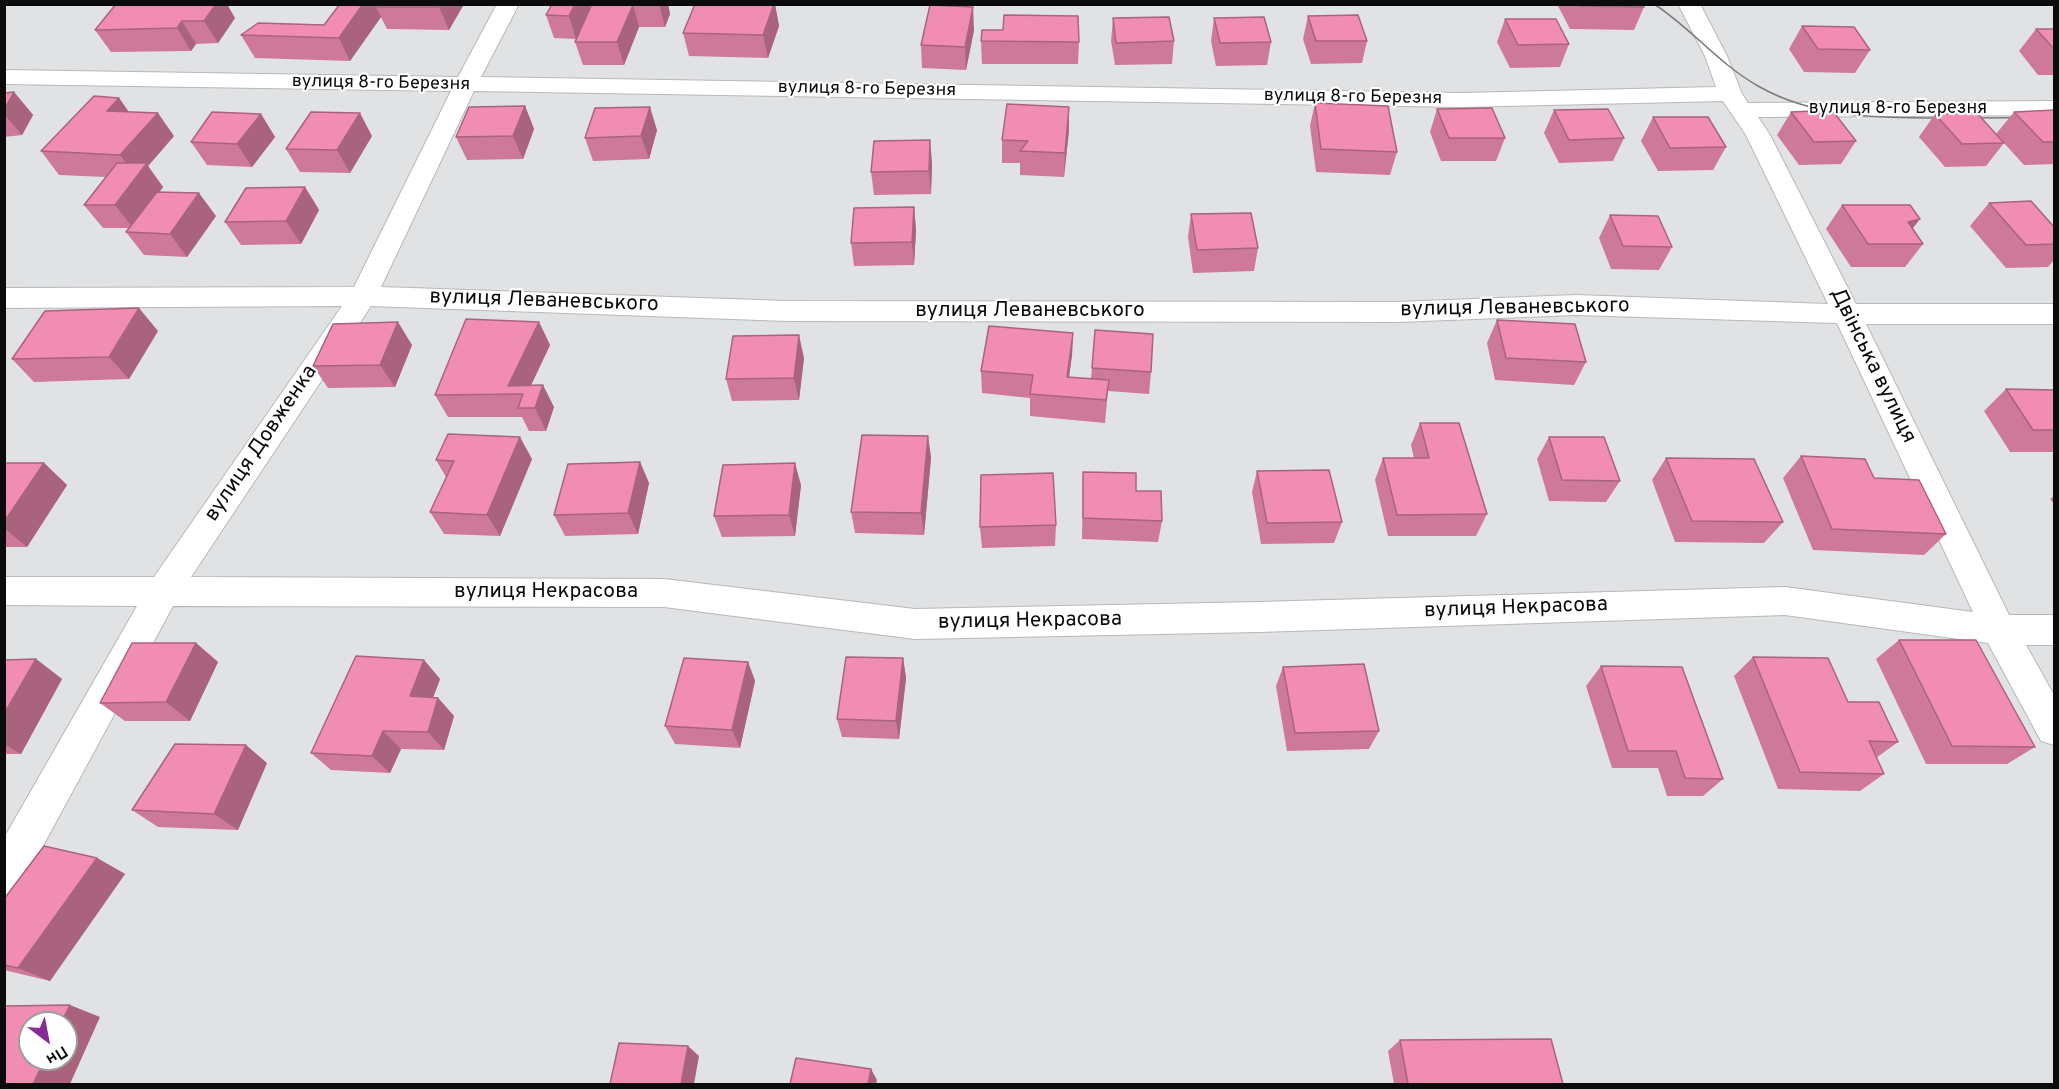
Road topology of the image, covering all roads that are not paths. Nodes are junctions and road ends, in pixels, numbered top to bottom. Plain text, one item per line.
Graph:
1 (508, 4) edge
2 (1689, 4) edge
3 (4, 77) edge
4 (465, 86) junction
5 (1736, 102) junction
6 (2055, 108) edge
7 (363, 296) junction
8 (4, 298) edge
9 (1847, 314) junction
10 (2055, 314) edge
11 (4, 591) edge
12 (162, 592) junction
13 (1999, 630) junction
14 (2055, 630) edge
15 (2055, 729) edge
16 (4, 878) edge

1 - 4 street, вулиця Довженка
2 - 5 street, Двінська вулиця
3 - 4 street, вулиця 8-го Березня
4 - 5 street, вулиця 8-го Березня
4 - 7 street, вулиця Довженка
5 - 6 street, вулиця 8-го Березня
5 - 9 street, Двінська вулиця
7 - 8 street, вулиця Леваневського
7 - 9 street, вулиця Леваневського
7 - 12 street, вулиця Довженка
9 - 10 street, вулиця Леваневського
9 - 13 street, Двінська вулиця
11 - 12 street, вулиця Некрасова
12 - 13 street, вулиця Некрасова
12 - 16 street, вулиця Довженка
13 - 14 street, вулиця Некрасова
13 - 15 street, Двінська вулиця

